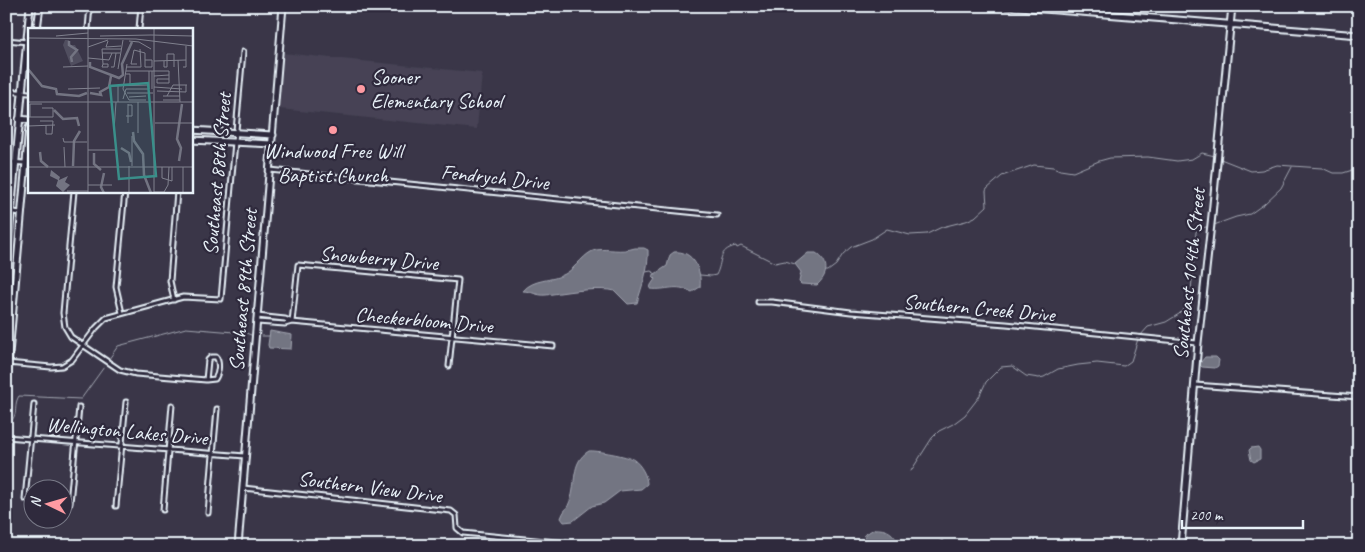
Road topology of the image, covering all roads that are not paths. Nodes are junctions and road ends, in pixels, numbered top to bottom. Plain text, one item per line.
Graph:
1 (30, 6) edge
2 (40, 6) edge
3 (90, 6) edge
4 (141, 6) edge
5 (284, 6) edge
6 (1006, 6) edge
7 (1232, 6) edge
8 (1054, 9) edge
9 (1230, 26) junction
10 (28, 28) edge
11 (37, 28) edge
12 (88, 28) edge
13 (139, 28) edge
14 (1359, 35) edge
15 (6, 40) edge
16 (27, 42) edge
17 (243, 52) dead end
18 (6, 91) edge
19 (22, 92) junction
20 (28, 93) edge
21 (20, 120) junction
22 (28, 120) edge
23 (19, 129) junction
24 (28, 130) edge
25 (192, 130) edge
26 (235, 132) junction
27 (273, 135) junction
28 (192, 140) edge
29 (28, 141) edge
30 (234, 142) junction
31 (272, 144) junction
32 (6, 162) edge
33 (16, 162) junction
34 (26, 163) junction
35 (270, 170) junction
36 (74, 192) edge
37 (125, 192) edge
38 (177, 192) edge
39 (9, 212) edge
40 (21, 213) junction
41 (717, 215) dead end
42 (7, 262) edge
43 (17, 263) junction
44 (6, 269) edge
45 (174, 300) junction
46 (758, 302) dead end
47 (9, 312) edge
48 (122, 314) junction
49 (257, 319) junction
50 (292, 322) junction
51 (452, 338) junction
52 (1198, 343) junction
53 (83, 345) junction
54 (553, 346) dead end
55 (7, 363) edge
56 (449, 366) dead end
57 (206, 380) junction
58 (1194, 385) junction
59 (6, 388) edge
60 (1359, 397) edge
61 (126, 402) dead end
62 (34, 404) dead end
63 (172, 405) dead end
64 (79, 407) dead end
65 (217, 409) dead end
66 (6, 437) edge
67 (30, 438) junction
68 (76, 442) junction
69 (121, 446) junction
70 (167, 450) junction
71 (212, 454) junction
72 (245, 456) junction
73 (27, 480) edge
74 (72, 483) edge
75 (243, 488) junction
76 (116, 506) dead end
77 (163, 510) dead end
78 (208, 514) dead end
79 (238, 546) edge
80 (597, 546) edge
81 (1181, 546) edge

1 - 10 street
2 - 11 street
3 - 12 street
4 - 13 street
5 - 27 street, Southeast 89th Street
6 - 8 street
7 - 9 street, Southeast 104th Street
8 - 9 street
9 - 14 street
9 - 52 street, Southeast 104th Street
15 - 16 street
16 - 19 street
17 - 26 street, Southeast 88th Street
18 - 19 street
19 - 20 street
19 - 21 street
21 - 22 street
21 - 23 street
23 - 24 street
23 - 33 street
25 - 26 street
26 - 27 street
26 - 30 street, Southeast 88th Street
27 - 31 street, Southeast 89th Street
28 - 30 street
29 - 34 street
30 - 31 street
30 - 45 street, Southeast 88th Street
31 - 35 street, Southeast 89th Street
32 - 33 street
33 - 34 street
33 - 39 street
34 - 40 street
35 - 41 street, Fendrych Drive
35 - 49 street, Southeast 89th Street
36 - 53 street
37 - 48 street
38 - 45 street
39 - 40 street
39 - 42 street
40 - 43 street
42 - 43 street
42 - 44 street
43 - 47 street
45 - 48 street
46 - 52 street, Southern Creek Drive
47 - 55 street
48 - 53 street
49 - 50 street, Checkerbloom Drive
49 - 72 street, Southeast 89th Street
50 - 51 street, Checkerbloom Drive
50 - 51 street, Snowberry Drive
51 - 54 street, Checkerbloom Drive
51 - 56 street
52 - 58 street, Southeast 104th Street
53 - 55 street
53 - 57 street
55 - 59 street
57 - 57 street
58 - 60 street
58 - 81 street, Southeast 104th Street
61 - 69 street
62 - 67 street
63 - 70 street
64 - 68 street
65 - 71 street
66 - 67 street, Wellington Lakes Drive
67 - 68 street, Wellington Lakes Drive
67 - 73 street
68 - 69 street, Wellington Lakes Drive
68 - 74 street
69 - 70 street, Wellington Lakes Drive
69 - 76 street
70 - 71 street, Wellington Lakes Drive
70 - 77 street
71 - 72 street, Wellington Lakes Drive
71 - 78 street
72 - 75 street, Southeast 89th Street
75 - 79 street, Southeast 89th Street
75 - 80 street, Southern View Drive

